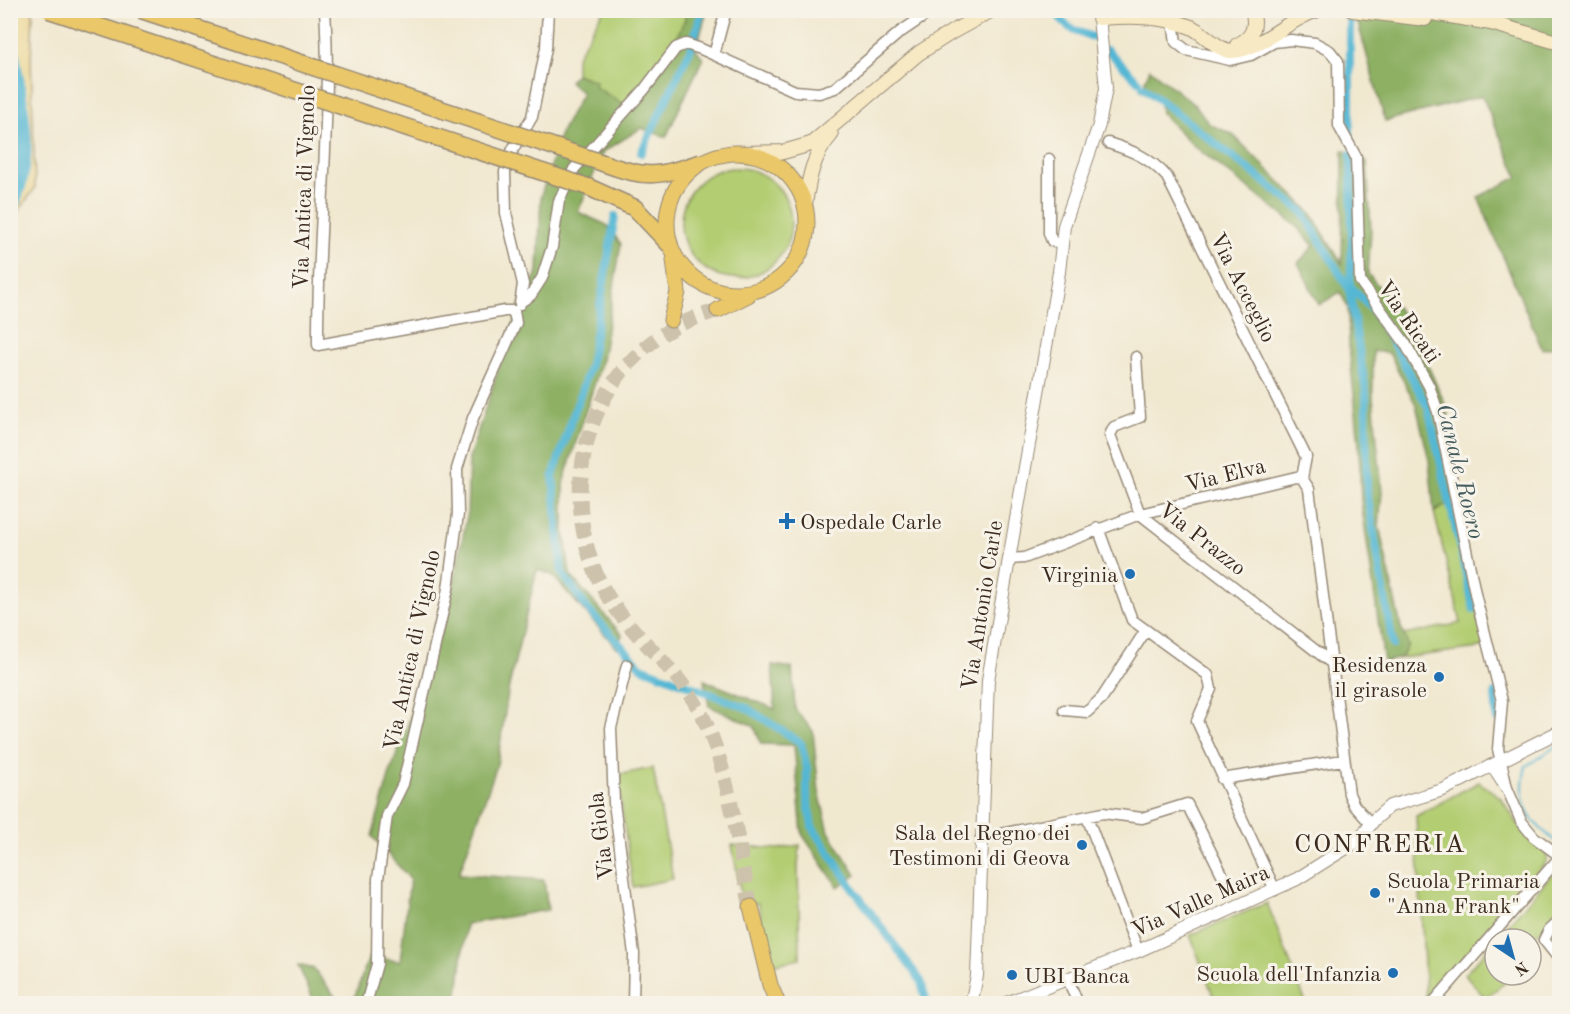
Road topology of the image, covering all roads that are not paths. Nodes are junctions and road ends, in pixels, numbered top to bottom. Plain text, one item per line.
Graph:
1 (49, 10) edge
2 (141, 10) edge
3 (325, 10) edge
4 (548, 10) edge
5 (726, 10) edge
6 (933, 10) edge
7 (992, 10) edge
8 (1252, 10) edge
9 (1318, 10) edge
10 (1352, 10) edge
11 (1415, 10) edge
12 (1440, 12) edge
13 (1099, 14) edge
14 (1173, 22) junction
15 (1560, 43) edge
16 (1220, 45) junction
17 (714, 55) junction
18 (849, 114) junction
19 (1108, 143) dead end
20 (745, 153) junction
21 (1049, 159) dead end
22 (699, 163) junction
23 (805, 204) junction
24 (1062, 245) junction
25 (671, 249) junction
26 (757, 290) junction
27 (522, 301) junction
28 (718, 310) tunnel mouth
29 (514, 311) junction
30 (671, 320) dead end
31 (1136, 357) dead end
32 (1302, 478) junction
33 (1140, 514) junction
34 (1098, 528) junction
35 (1010, 559) junction
36 (1146, 630) junction
37 (1329, 661) junction
38 (627, 665) dead end
39 (1064, 710) dead end
40 (1560, 731) edge
41 (1343, 760) junction
42 (1496, 763) junction
43 (1222, 778) junction
44 (1087, 817) junction
45 (1371, 824) junction
46 (981, 838) junction
47 (1560, 856) edge
48 (1225, 880) dead end
49 (1275, 890) junction
50 (751, 907) tunnel mouth
51 (1560, 920) edge
52 (1138, 951) junction
53 (1556, 955) dead end
54 (977, 976) junction
55 (1068, 979) junction
56 (366, 1004) edge
57 (633, 1004) edge
58 (778, 1004) edge
59 (971, 1004) edge
60 (981, 1004) edge
61 (1004, 1004) edge
62 (1078, 1004) edge
63 (1432, 1004) edge

1 - 25 highway, bridge
2 - 22 highway, bridge
3 - 29 street, Via Antica di Vignolo
4 - 27 street
5 - 17 street
6 - 17 street
7 - 18 main road
8 - 16 main road
9 - 16 main road
10 - 12 main road
11 - 12 main road
12 - 15 main road
13 - 14 main road
13 - 24 street, Via Antonio Carle
14 - 16 main road
14 - 42 street, Via Ricati
17 - 27 street, Via Antica di Vignolo
18 - 20 main road
18 - 23 main road
19 - 32 street, Via Acceglio
20 - 22 main road
20 - 23 main road
21 - 24 street
22 - 25 main road
23 - 26 main road
24 - 35 street, Via Antonio Carle
25 - 26 main road
25 - 30 main road
26 - 28 main road
27 - 29 street, Via Antica di Vignolo
29 - 56 street, Via Antica di Vignolo
31 - 33 street, Via Prazzo
32 - 33 street, Via Elva
32 - 37 street
33 - 34 street, Via Elva
33 - 37 street, Via Prazzo
34 - 35 street, Via Elva
34 - 36 street
35 - 46 street, Via Antonio Carle
36 - 39 street
36 - 43 street
37 - 41 street
38 - 57 street, Via Giola
40 - 42 street, Via Valle Maira
41 - 43 street
41 - 45 street
42 - 45 street, Via Valle Maira
42 - 47 street
43 - 49 street
44 - 46 street
44 - 48 street
44 - 52 street
45 - 49 street, Via Valle Maira
46 - 54 street, Via Antonio Carle
47 - 63 street
49 - 52 street, Via Valle Maira
50 - 58 main road
51 - 53 street
52 - 55 street, Via Valle Maira
54 - 59 street, Via Antonio Carle
54 - 60 street, Via Antonio Carle
55 - 61 street, Via Valle Maira
55 - 62 street

